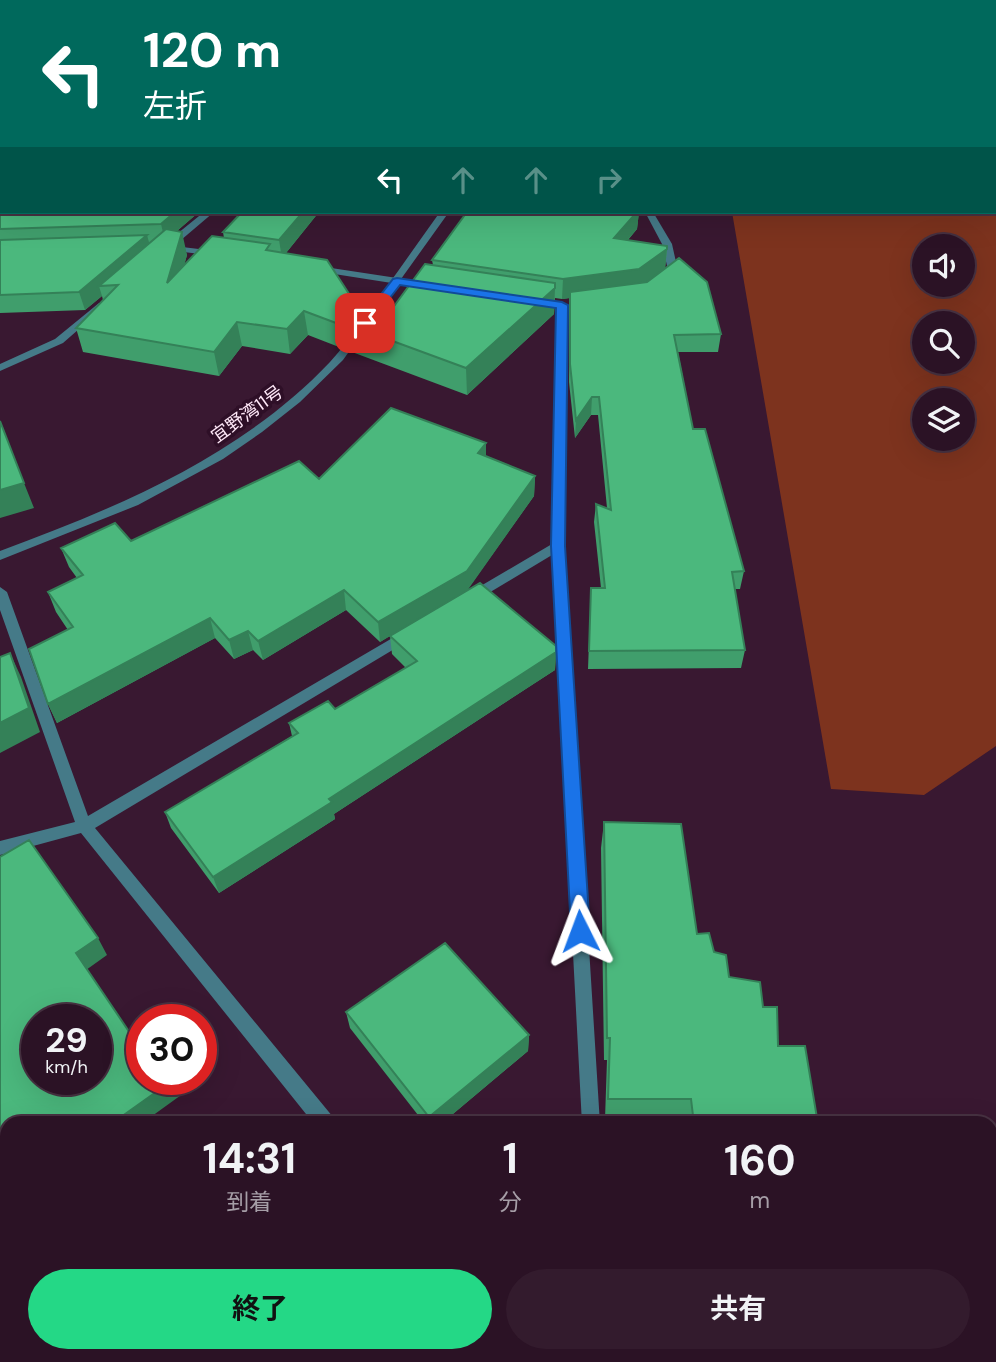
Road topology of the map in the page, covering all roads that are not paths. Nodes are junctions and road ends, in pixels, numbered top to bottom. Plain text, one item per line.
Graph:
1 (207, 214) edge
2 (443, 214) edge
3 (650, 214) edge
4 (167, 247) junction
5 (155, 252) edge
6 (220, 255) edge
7 (301, 267) edge
8 (397, 281) junction
9 (652, 287) edge
10 (446, 288) edge
11 (108, 298) edge
12 (524, 300) edge
13 (575, 303) edge
14 (562, 305) junction
15 (0, 368) edge
16 (558, 546) junction
17 (0, 556) edge
18 (0, 592) edge
19 (463, 602) edge
20 (416, 630) edge
21 (84, 826) junction
22 (0, 848) edge
23 (320, 1116) edge
24 (591, 1116) edge

1 - 4 street
2 - 8 street, 宜野湾11号
3 - 9 street
4 - 5 street
4 - 6 street
7 - 8 street
8 - 10 street
8 - 17 street, 宜野湾11号
11 - 15 street
12 - 14 street
13 - 14 street
14 - 16 street
16 - 19 street
16 - 24 street
18 - 21 street
20 - 21 street
21 - 22 street
21 - 23 street

